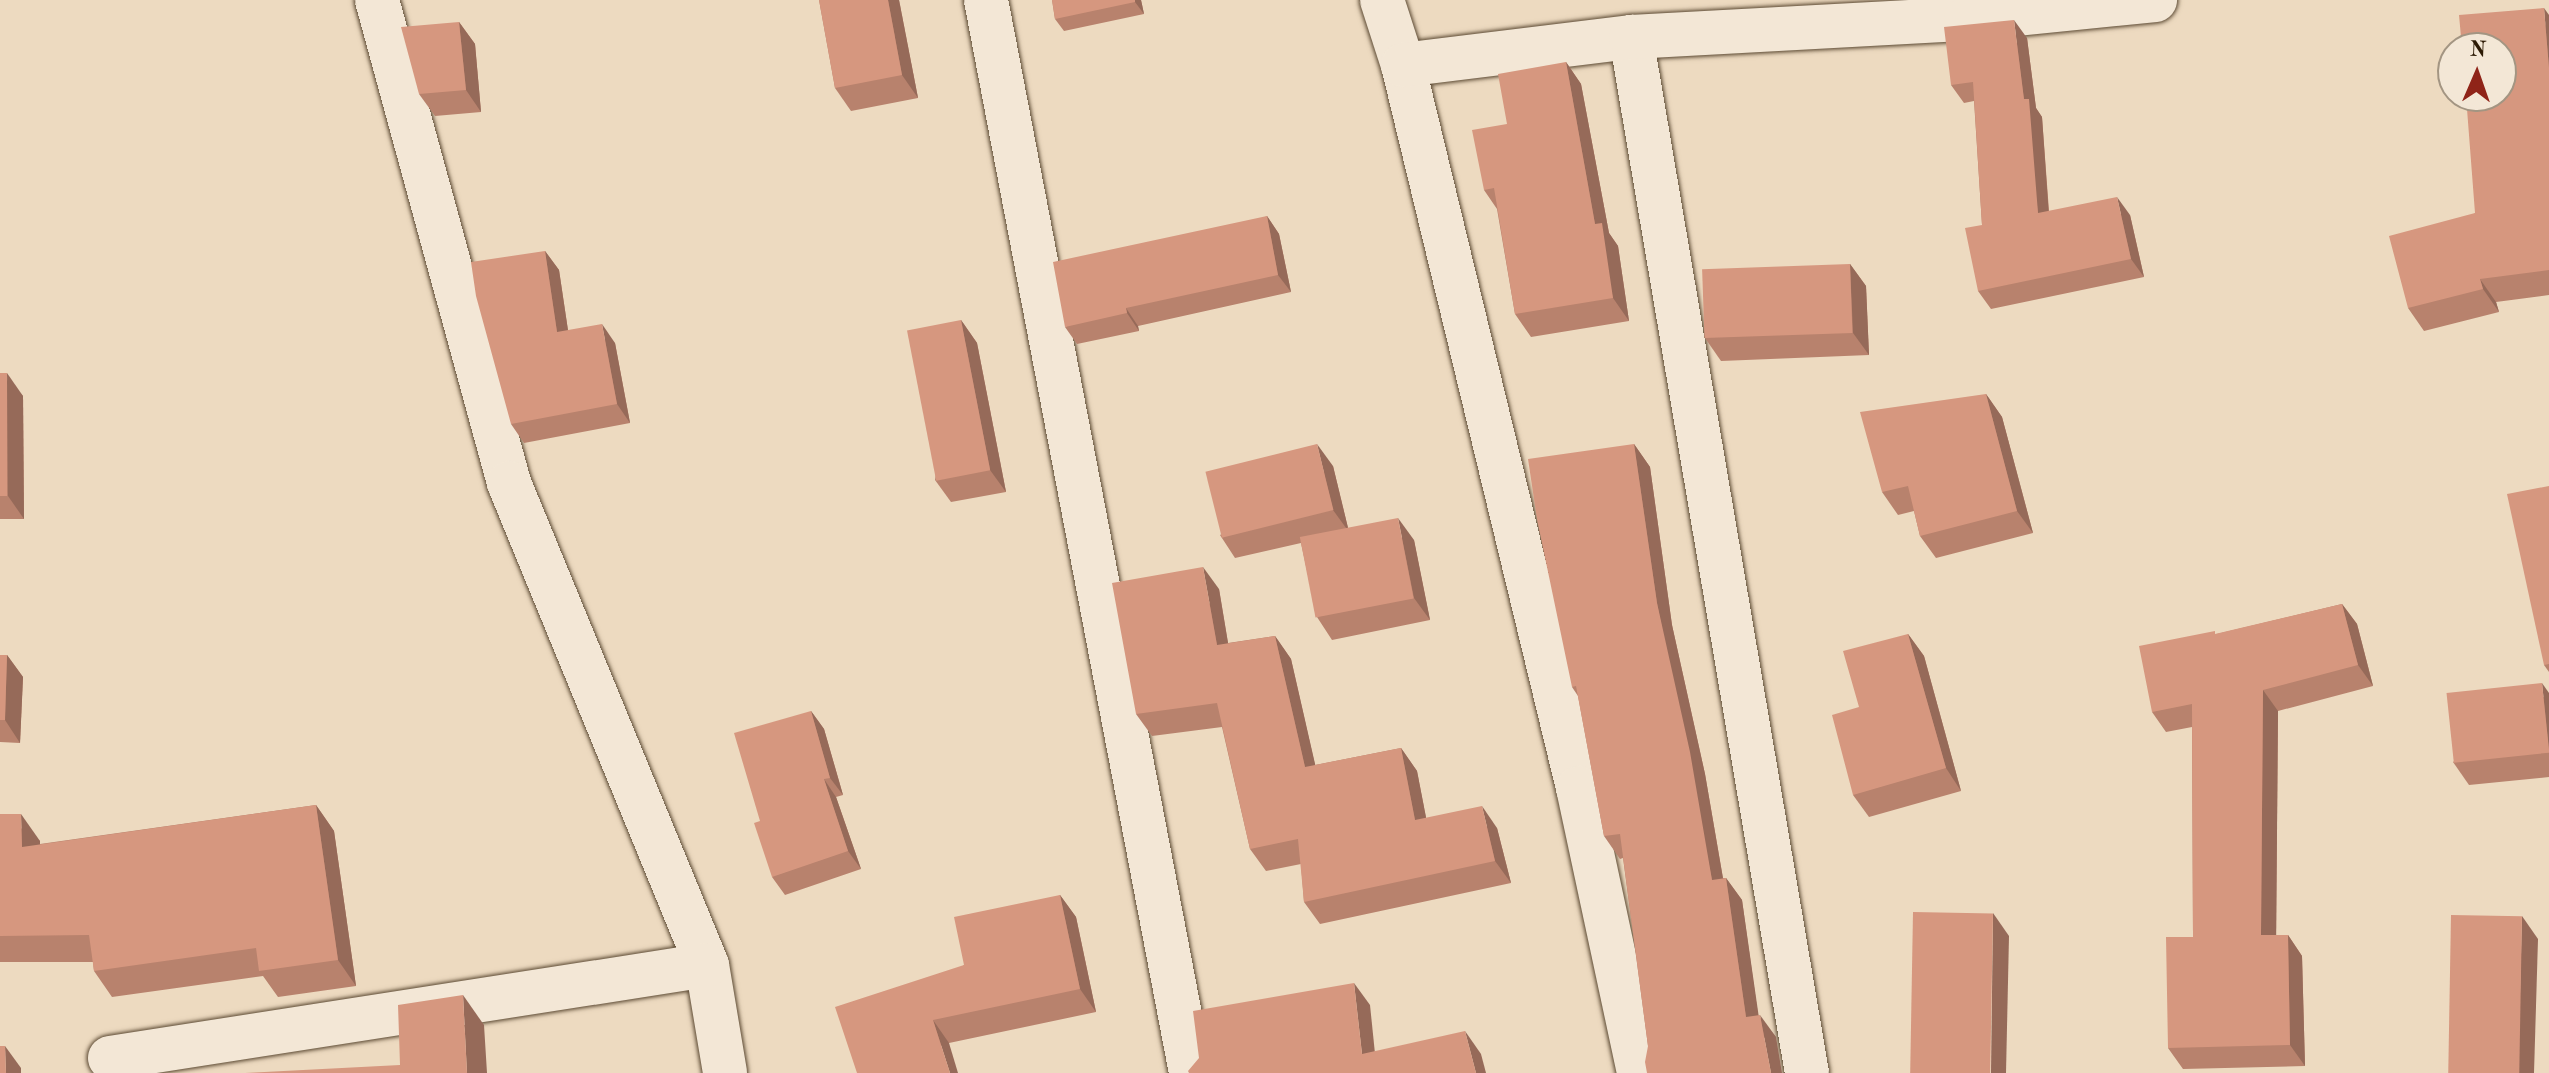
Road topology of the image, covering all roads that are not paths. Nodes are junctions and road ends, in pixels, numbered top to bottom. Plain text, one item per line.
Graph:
1 (377, 0) edge
2 (986, 0) edge
3 (1382, 0) edge
4 (2155, 0) edge
5 (1964, 9) edge
6 (1631, 37) junction
7 (1403, 65) junction
8 (707, 965) junction
9 (110, 1058) dead end
10 (725, 1073) edge
11 (1191, 1073) edge
12 (1639, 1073) edge
13 (1807, 1073) edge

1 - 8 street
2 - 11 street
3 - 7 street
4 - 5 street
5 - 6 street
6 - 7 street
6 - 13 street
7 - 12 street
8 - 9 street
8 - 10 street

